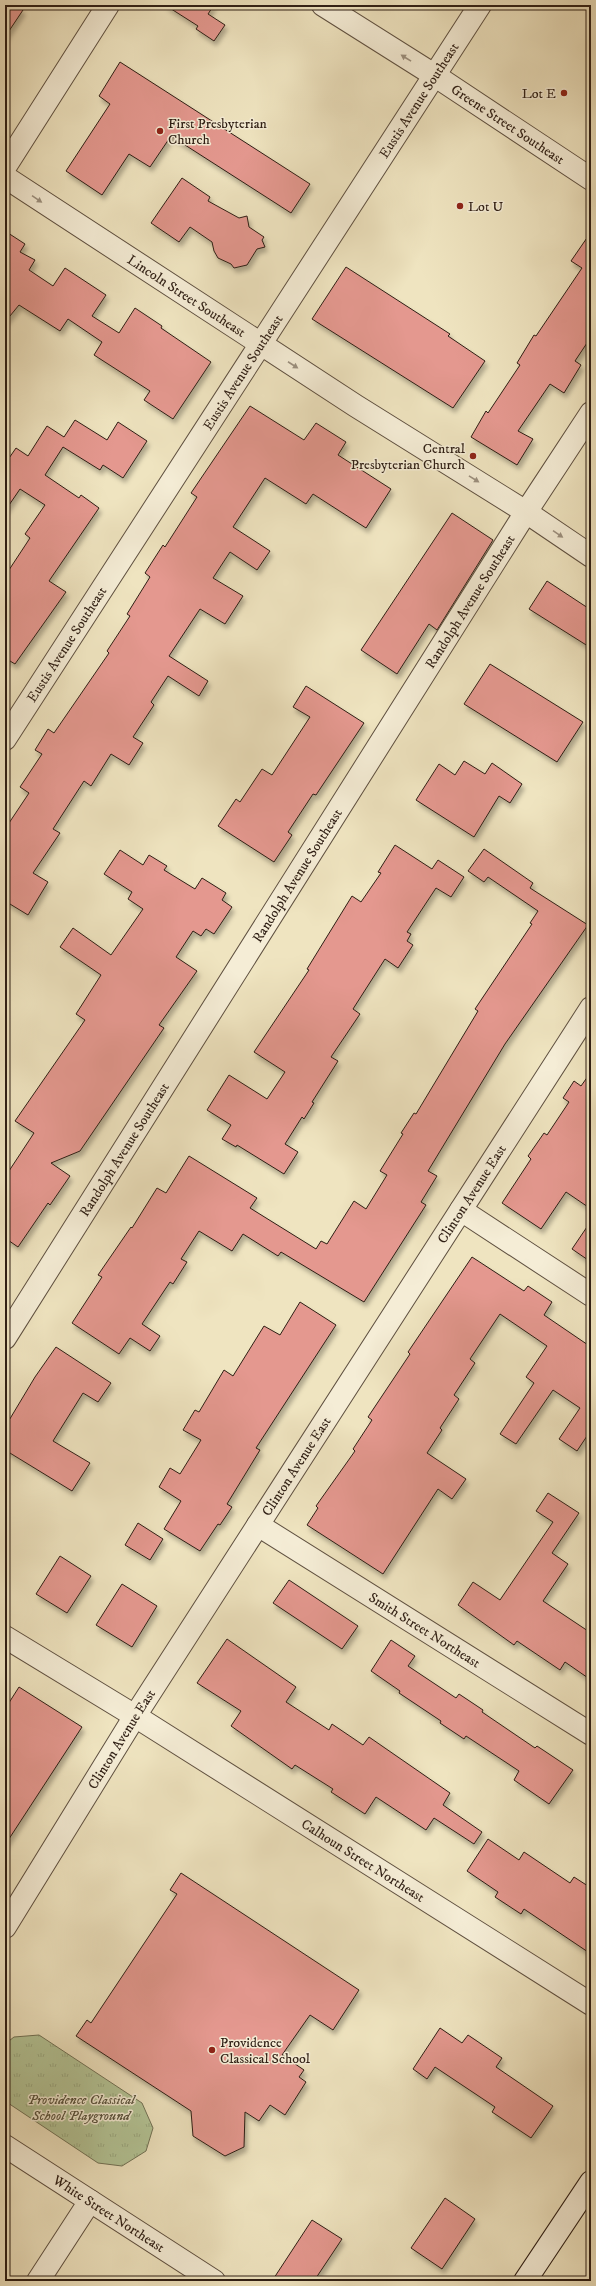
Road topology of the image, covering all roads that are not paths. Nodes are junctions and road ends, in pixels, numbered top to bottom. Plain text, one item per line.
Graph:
1 (108, 5) edge
2 (323, 5) edge
3 (480, 5) edge
4 (434, 75) junction
5 (5, 167) edge
6 (5, 178) edge
7 (591, 179) edge
8 (260, 344) junction
9 (591, 413) edge
10 (526, 512) junction
11 (591, 556) edge
12 (5, 739) edge
13 (591, 1008) edge
14 (461, 1210) junction
15 (591, 1295) edge
16 (5, 1338) edge
17 (258, 1525) junction
18 (5, 1637) edge
19 (134, 1716) junction
20 (591, 1734) edge
21 (5, 1927) edge
22 (591, 2004) edge
23 (5, 2146) edge
24 (591, 2182) edge
25 (90, 2201) junction
26 (38, 2281) edge
27 (214, 2281) edge
28 (525, 2281) edge

1 - 5 street
4 -> 2 street, Greene Street Southeast
3 - 4 street, Eustis Avenue Southeast
4 - 7 street, Greene Street Southeast
4 - 8 street, Eustis Avenue Southeast
6 -> 8 street, Lincoln Street Southeast
8 -> 10 street, Lincoln Street Southeast
8 - 12 street, Eustis Avenue Southeast
9 - 10 street, Randolph Avenue Southeast
10 -> 11 street, Lincoln Street Southeast
10 - 16 street, Randolph Avenue Southeast
13 - 14 street, Clinton Avenue East
14 - 15 street
14 - 17 street, Clinton Avenue East
17 - 19 street, Clinton Avenue East
17 - 20 street, Smith Street Northeast
18 - 19 street, Calhoun Street Northeast
19 - 21 street, Clinton Avenue East
19 - 22 street, Calhoun Street Northeast
23 - 25 street, White Street Northeast
24 - 28 street
25 - 26 street
25 - 27 street, White Street Northeast

